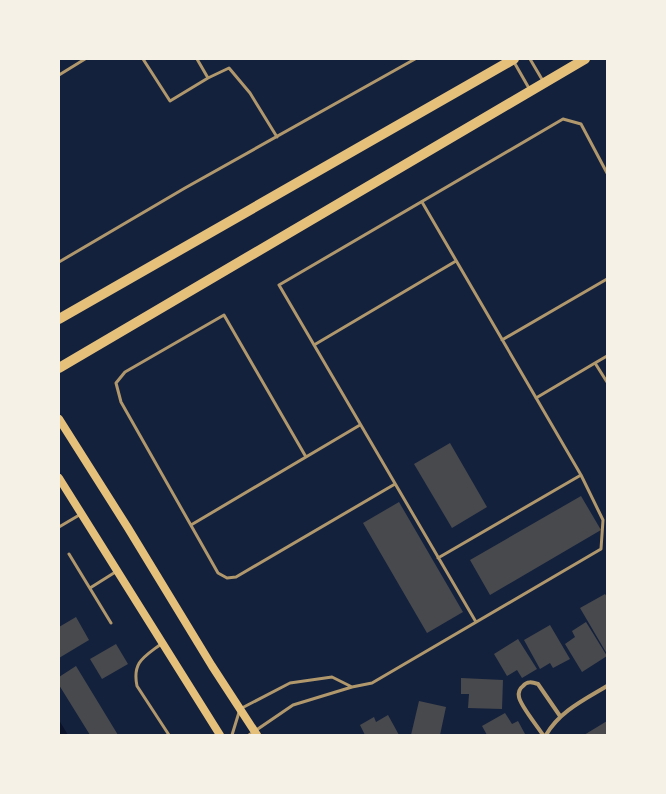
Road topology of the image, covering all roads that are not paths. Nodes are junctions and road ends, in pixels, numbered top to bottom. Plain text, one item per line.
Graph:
1 (85, 59) edge
2 (143, 59) edge
3 (197, 59) edge
4 (415, 59) edge
5 (513, 59) edge
6 (530, 59) edge
7 (585, 59) edge
8 (59, 75) edge
9 (208, 78) junction
10 (544, 82) junction
11 (531, 90) junction
12 (277, 137) junction
13 (607, 173) edge
14 (422, 202) junction
15 (456, 261) junction
16 (59, 262) edge
17 (607, 279) edge
18 (59, 319) edge
19 (502, 340) junction
20 (314, 345) junction
21 (607, 356) edge
22 (595, 363) junction
23 (59, 368) edge
24 (607, 382) edge
25 (536, 398) junction
26 (59, 419) edge
27 (360, 424) junction
28 (306, 457) junction
29 (581, 475) junction
30 (59, 478) edge
31 (395, 484) junction
32 (81, 514) junction
33 (191, 525) junction
34 (59, 527) edge
35 (69, 554) dead end
36 (438, 558) junction
37 (117, 572) junction
38 (90, 588) junction
39 (476, 622) junction
40 (112, 623) dead end
41 (162, 643) junction
42 (607, 686) edge
43 (352, 687) junction
44 (240, 709) junction
45 (560, 716) junction
46 (253, 734) edge
47 (169, 735) edge
48 (220, 735) edge
49 (232, 735) edge
50 (544, 735) edge

1 - 8 lane
2 - 9 lane
3 - 9 lane
4 - 12 lane
5 - 11 lane
5 - 18 main road
6 - 10 lane
7 - 10 main road
9 - 12 lane
10 - 11 main road
11 - 23 main road
12 - 16 lane
13 - 14 lane
14 - 15 lane
14 - 20 lane
15 - 19 lane
15 - 20 lane
17 - 19 lane
19 - 25 lane
20 - 27 lane
21 - 22 lane
22 - 24 lane
22 - 25 lane
25 - 29 lane
26 - 44 main road
27 - 28 lane
27 - 31 lane
28 - 33 lane
28 - 33 lane
29 - 36 lane
29 - 39 lane
30 - 32 main road
31 - 33 lane
31 - 36 lane
32 - 34 lane
32 - 37 main road
35 - 38 lane
36 - 39 lane
37 - 38 lane
37 - 41 main road
38 - 40 lane
39 - 43 lane
41 - 47 lane
41 - 48 main road
42 - 45 street
43 - 44 lane
43 - 46 lane
44 - 46 main road
44 - 49 lane
45 - 50 street
45 - 50 street

